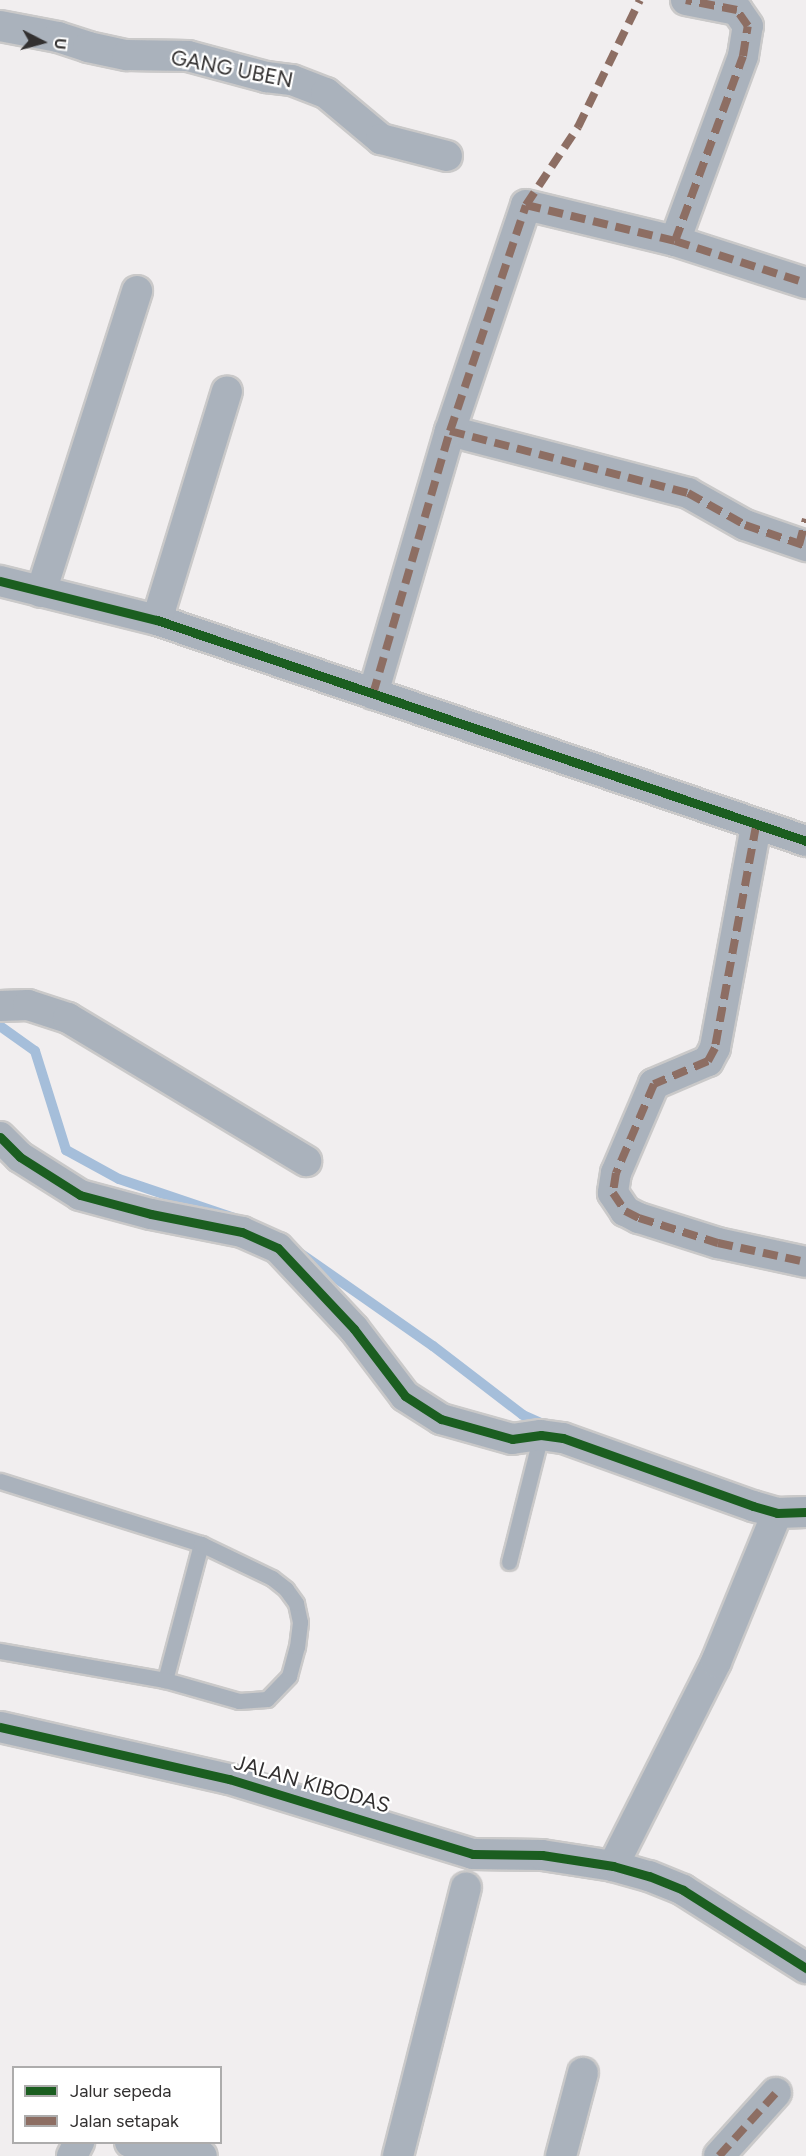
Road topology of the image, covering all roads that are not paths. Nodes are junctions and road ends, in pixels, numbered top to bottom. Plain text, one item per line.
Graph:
1 (686, 0) edge
2 (0, 26) edge
3 (447, 156) dead end
4 (675, 241) junction
5 (806, 283) edge
6 (137, 291) dead end
7 (227, 391) dead end
8 (450, 431) junction
9 (804, 537) edge
10 (0, 581) edge
11 (41, 592) junction
12 (157, 620) junction
13 (373, 694) junction
14 (756, 826) junction
15 (806, 841) edge
16 (0, 1006) edge
17 (0, 1137) edge
18 (306, 1161) dead end
19 (806, 1262) edge
20 (541, 1435) junction
21 (0, 1481) edge
22 (792, 1512) edge
23 (201, 1544) junction
24 (509, 1562) dead end
25 (0, 1651) edge
26 (165, 1680) junction
27 (0, 1727) edge
28 (613, 1866) junction
29 (466, 1887) dead end
30 (806, 1968) edge
31 (583, 2073) dead end
32 (776, 2093) dead end
33 (140, 2144) edge
34 (202, 2156) edge
35 (398, 2156) edge
36 (561, 2156) edge
37 (719, 2156) edge

1 - 4 street
2 - 3 street, GANG UBEN
4 - 5 street
4 - 8 street
6 - 11 street
7 - 12 street
8 - 9 street
8 - 13 street
10 - 11 street
11 - 12 street
12 - 13 street
13 - 14 street
14 - 15 street
14 - 19 street
16 - 18 street
17 - 20 street
20 - 22 street
20 - 24 lane
21 - 23 lane
22 - 28 street
23 - 26 lane
23 - 26 lane
25 - 26 lane
27 - 28 street, JALAN KIBODAS
28 - 30 street, JALAN KIBODAS
29 - 35 street
31 - 36 street
32 - 37 street
33 - 34 street

